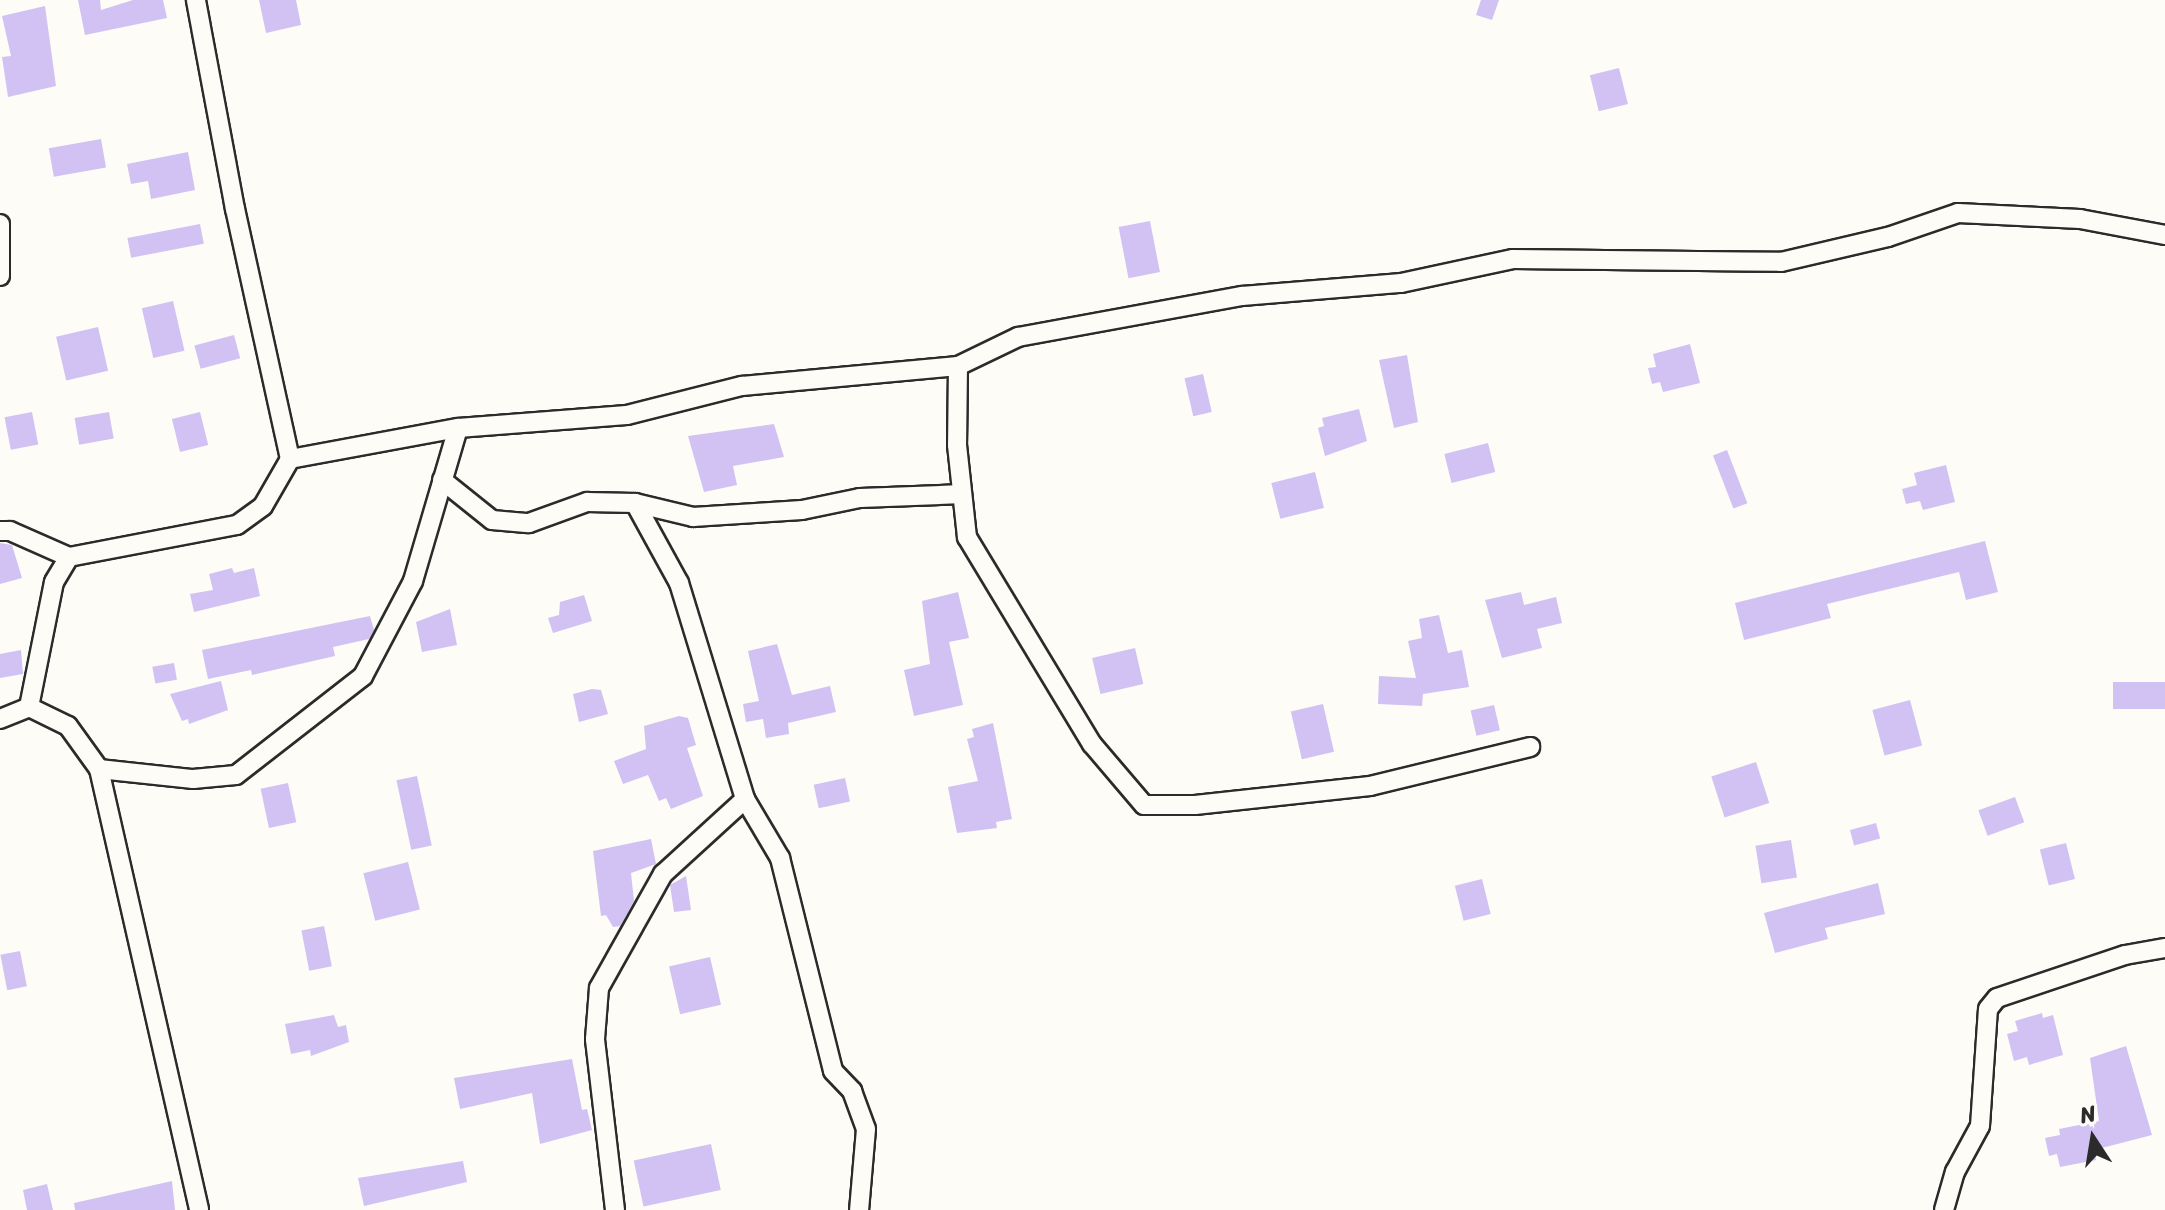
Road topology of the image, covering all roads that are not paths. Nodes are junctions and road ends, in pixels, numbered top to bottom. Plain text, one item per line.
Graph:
1 (196, 0) edge
2 (0, 224) edge
3 (2165, 235) edge
4 (0, 276) edge
5 (958, 366) junction
6 (458, 428) junction
7 (290, 459) junction
8 (442, 480) junction
9 (962, 494) junction
10 (635, 503) junction
11 (0, 531) edge
12 (69, 557) junction
13 (29, 707) junction
14 (0, 719) edge
15 (1530, 747) dead end
16 (99, 769) junction
17 (745, 799) junction
18 (2165, 948) edge
19 (199, 1210) edge
20 (615, 1210) edge
21 (859, 1210) edge
22 (1944, 1210) edge

1 - 7 street
2 - 4 street
3 - 5 street
5 - 6 street
5 - 9 street
6 - 7 street
6 - 8 street
7 - 12 street
8 - 10 street
8 - 16 street
9 - 10 street
9 - 15 street
10 - 17 street
11 - 12 street
12 - 13 street
13 - 14 street
13 - 16 street
16 - 19 street
17 - 20 street
17 - 21 street
18 - 22 street

